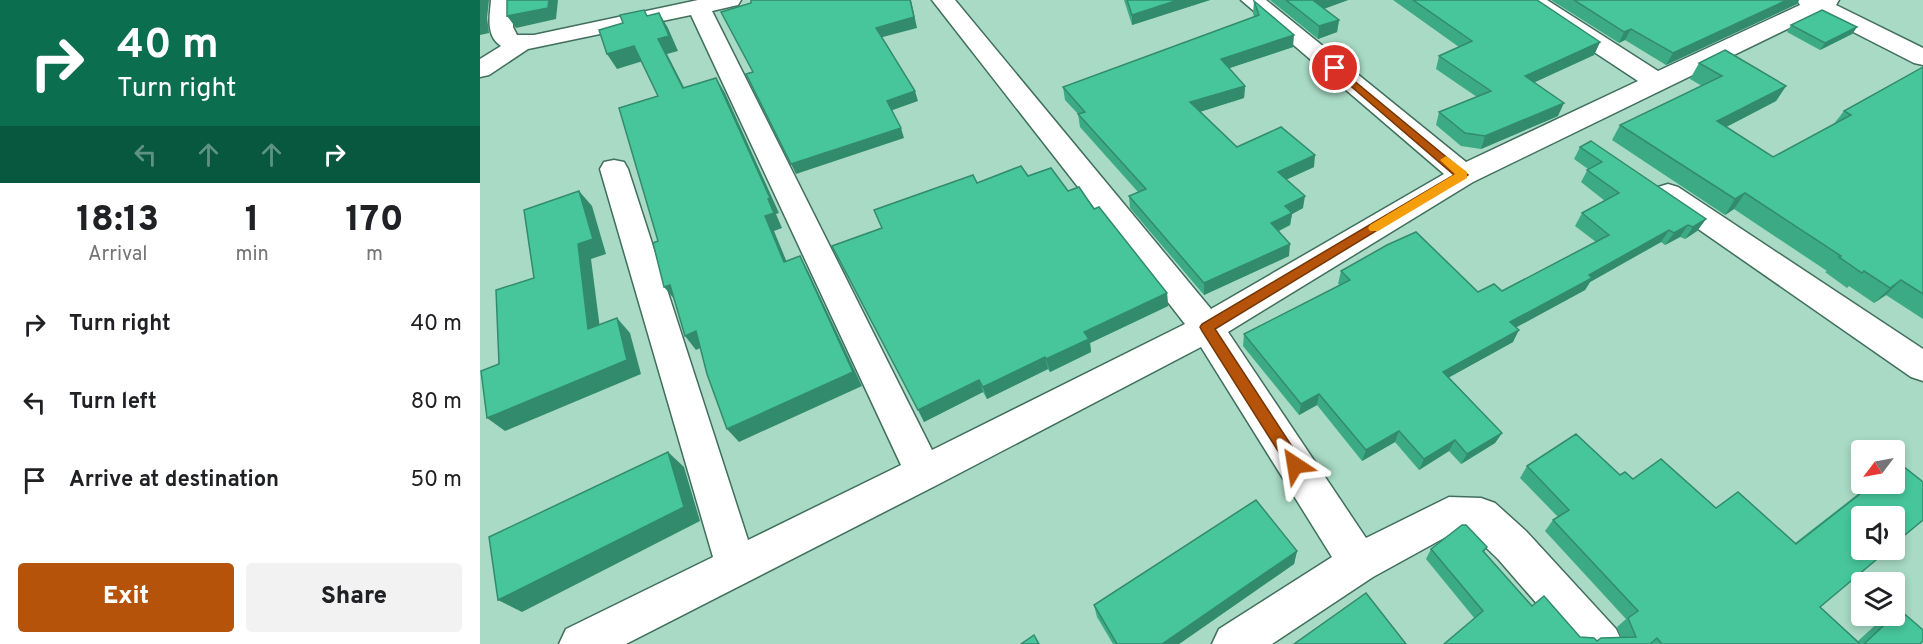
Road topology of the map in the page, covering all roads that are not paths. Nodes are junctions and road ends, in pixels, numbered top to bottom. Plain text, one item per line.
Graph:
1 (502, 0) edge
2 (730, 0) edge
3 (943, 0) edge
4 (1252, 0) edge
5 (1531, 0) edge
6 (1818, 2) edge
7 (699, 7) junction
8 (521, 43) junction
9 (1923, 58) edge
10 (480, 70) edge
11 (1656, 81) junction
12 (1568, 126) junction
13 (1597, 146) edge
14 (614, 169) dead end
15 (1462, 175) junction
16 (1647, 179) edge
17 (1206, 327) junction
18 (1923, 367) edge
19 (924, 473) junction
20 (1359, 563) junction
21 (736, 566) junction
22 (581, 644) edge
23 (1234, 644) edge
24 (1601, 644) edge

1 - 8 street
2 - 7 street
3 - 17 street
4 - 15 street
5 - 11 street
6 - 9 street
6 - 11 street
7 - 8 street
7 - 19 street
8 - 10 street
11 - 12 street
12 - 13 street
12 - 15 street
14 - 21 street
15 - 17 street
16 - 18 street
17 - 19 street
17 - 20 street
19 - 21 street
20 - 23 street
20 - 24 street
21 - 22 street

